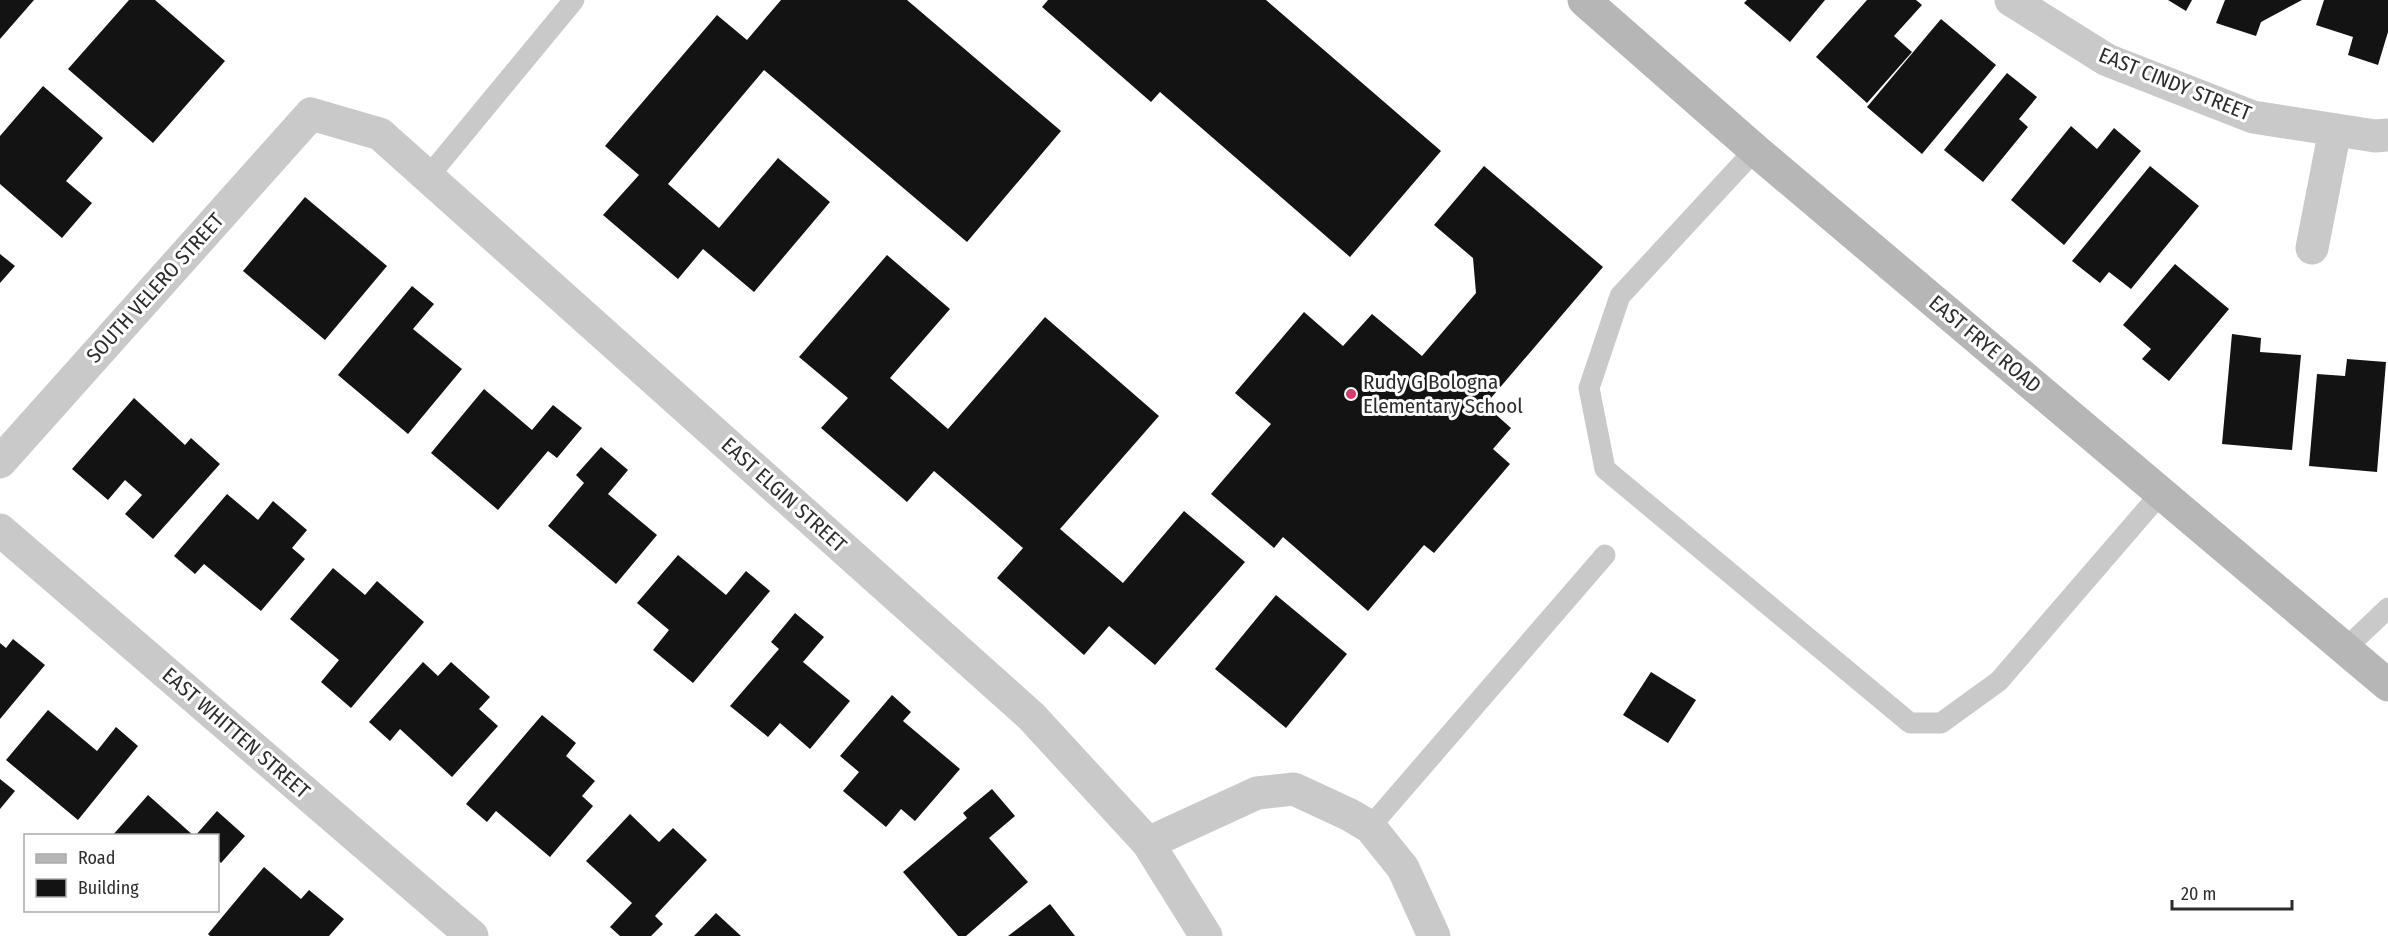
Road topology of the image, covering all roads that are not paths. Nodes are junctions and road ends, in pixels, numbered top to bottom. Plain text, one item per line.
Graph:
1 (574, 0) edge
2 (1584, 0) edge
3 (2011, 0) edge
4 (311, 114) joint
5 (2335, 130) junction
6 (2388, 135) edge
7 (1755, 150) junction
8 (428, 177) junction
9 (2312, 248) dead end
10 (0, 462) edge
11 (2161, 493) junction
12 (0, 530) edge
13 (1605, 555) dead end
14 (2388, 608) edge
15 (2345, 649) junction
16 (2388, 685) edge
17 (1370, 826) junction
18 (1148, 843) junction
19 (472, 936) edge
20 (1206, 936) edge
21 (1434, 936) edge

1 - 8 lane
2 - 7 street, EAST FRYE ROAD
3 - 5 street, EAST CINDY STREET
4 - 8 street, EAST ELGIN STREET
4 - 10 street, SOUTH VELERO STREET
5 - 6 street, EAST CINDY STREET
5 - 9 street
7 - 11 street, EAST FRYE ROAD
7 - 11 lane
8 - 18 street, EAST ELGIN STREET
11 - 15 street, EAST FRYE ROAD
12 - 19 street, EAST WHITTEN STREET
13 - 17 lane
14 - 15 lane
15 - 16 street, EAST FRYE ROAD
17 - 18 street
17 - 21 street
18 - 20 street, EAST ELGIN STREET

